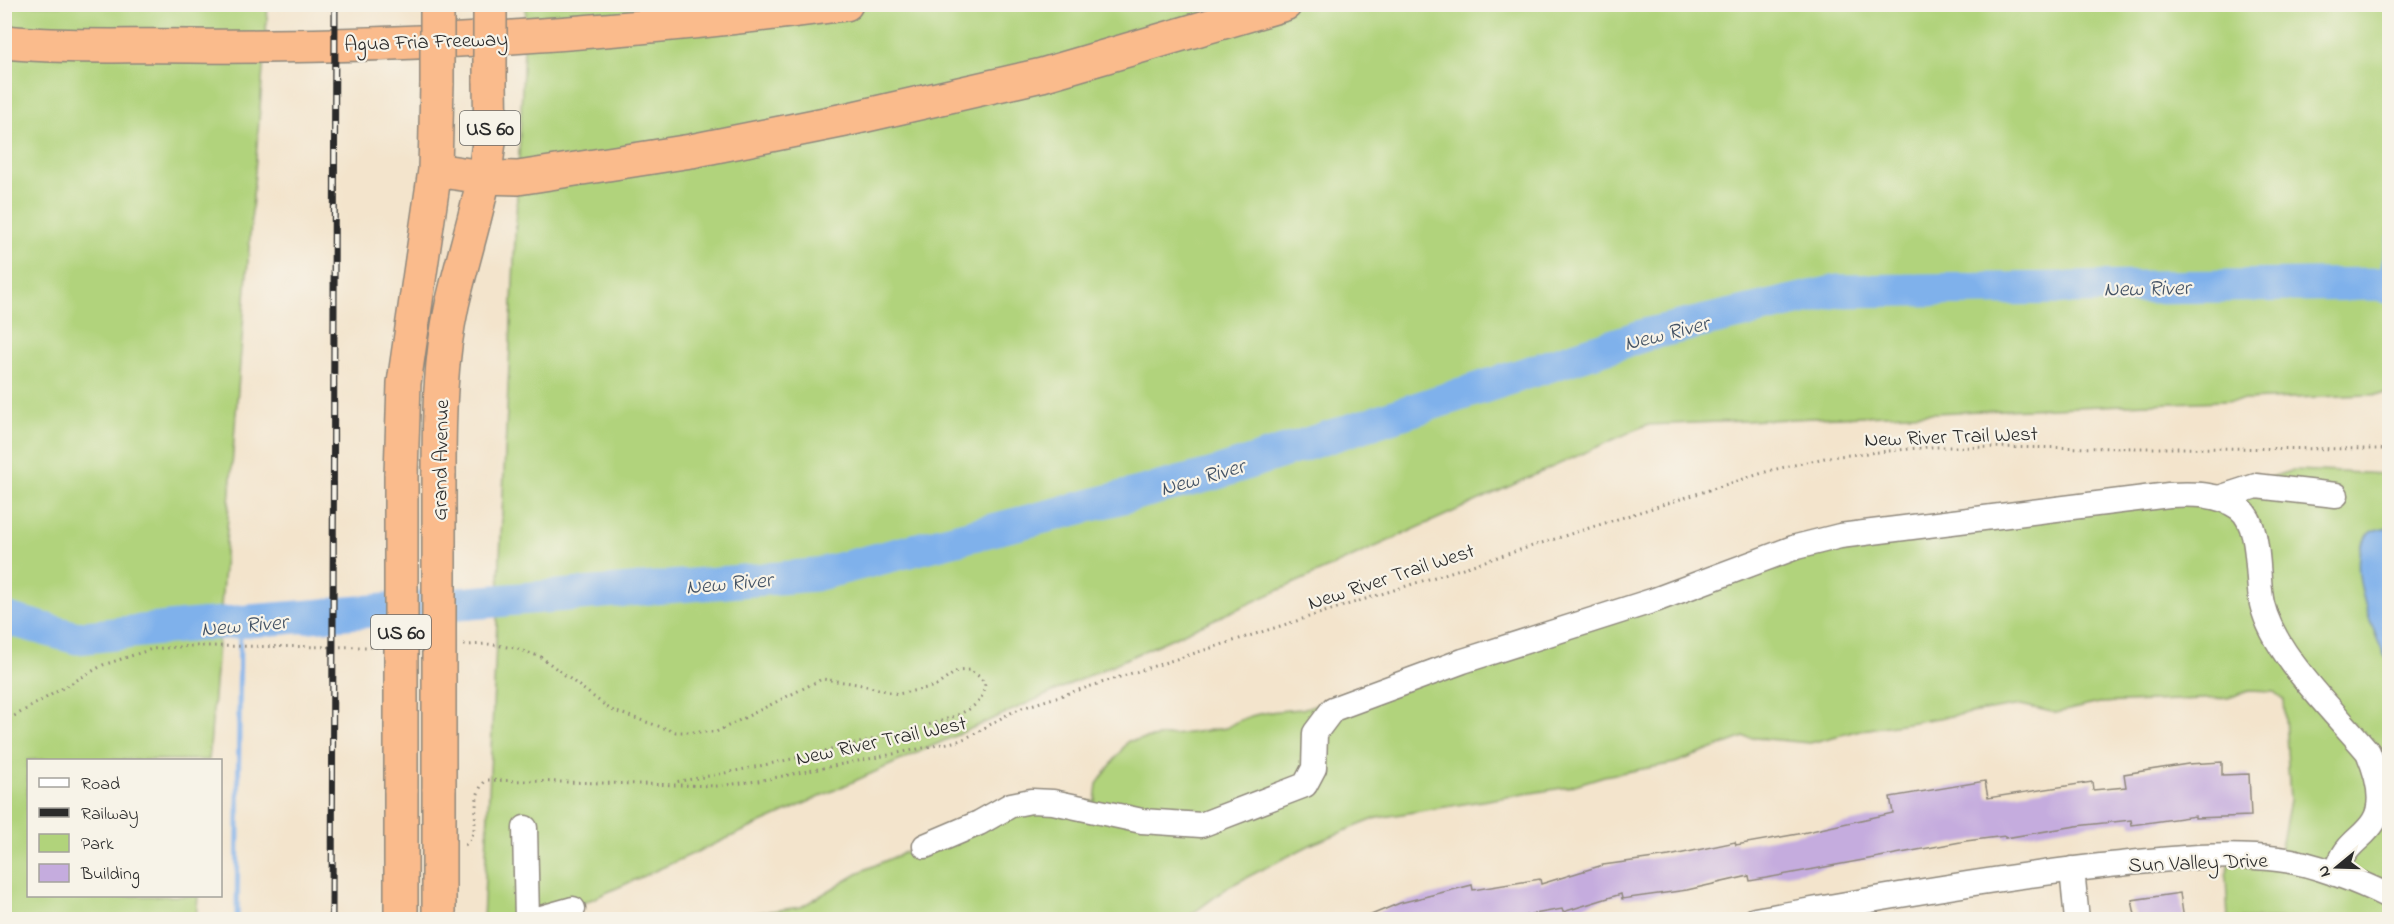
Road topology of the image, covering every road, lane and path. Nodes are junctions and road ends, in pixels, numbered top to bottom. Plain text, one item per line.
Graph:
1 (437, 4) edge
2 (490, 4) edge
3 (846, 4) edge
4 (1285, 4) edge
5 (4, 42) edge
6 (435, 170) junction
7 (483, 177) junction
8 (2390, 449) edge
9 (2336, 495) dead end
10 (2219, 498) junction
11 (464, 645) dead end
12 (383, 646) dead end
13 (4, 722) edge
14 (666, 783) junction
15 (525, 828) dead end
16 (462, 846) dead end
17 (925, 846) dead end
18 (2072, 869) junction
19 (2335, 874) junction
20 (2390, 897) edge
21 (573, 909) dead end
22 (1828, 914) edge
23 (401, 920) edge
24 (439, 920) edge
25 (526, 920) edge
26 (534, 920) edge
27 (1755, 920) edge
28 (2077, 920) edge

1 - 6 highway, Grand Avenue / US 60, bridge
2 - 7 highway, Grand Avenue / US 60, bridge
3 - 5 highway, Agua Fria Freeway
4 - 7 highway
6 - 7 highway
6 - 23 highway, Grand Avenue / US 60, bridge
7 - 24 highway, Grand Avenue / US 60, bridge
8 - 14 path, New River Trail West
9 - 10 street
10 - 17 street
10 - 19 street
11 - 14 path
12 - 13 path
14 - 16 path, New River Trail West
15 - 25 street
18 - 19 street, Sun Valley Drive
18 - 22 street, Sun Valley Drive
18 - 28 street
19 - 20 street, Sun Valley Drive
21 - 26 street
22 - 27 street, Sun Valley Drive

